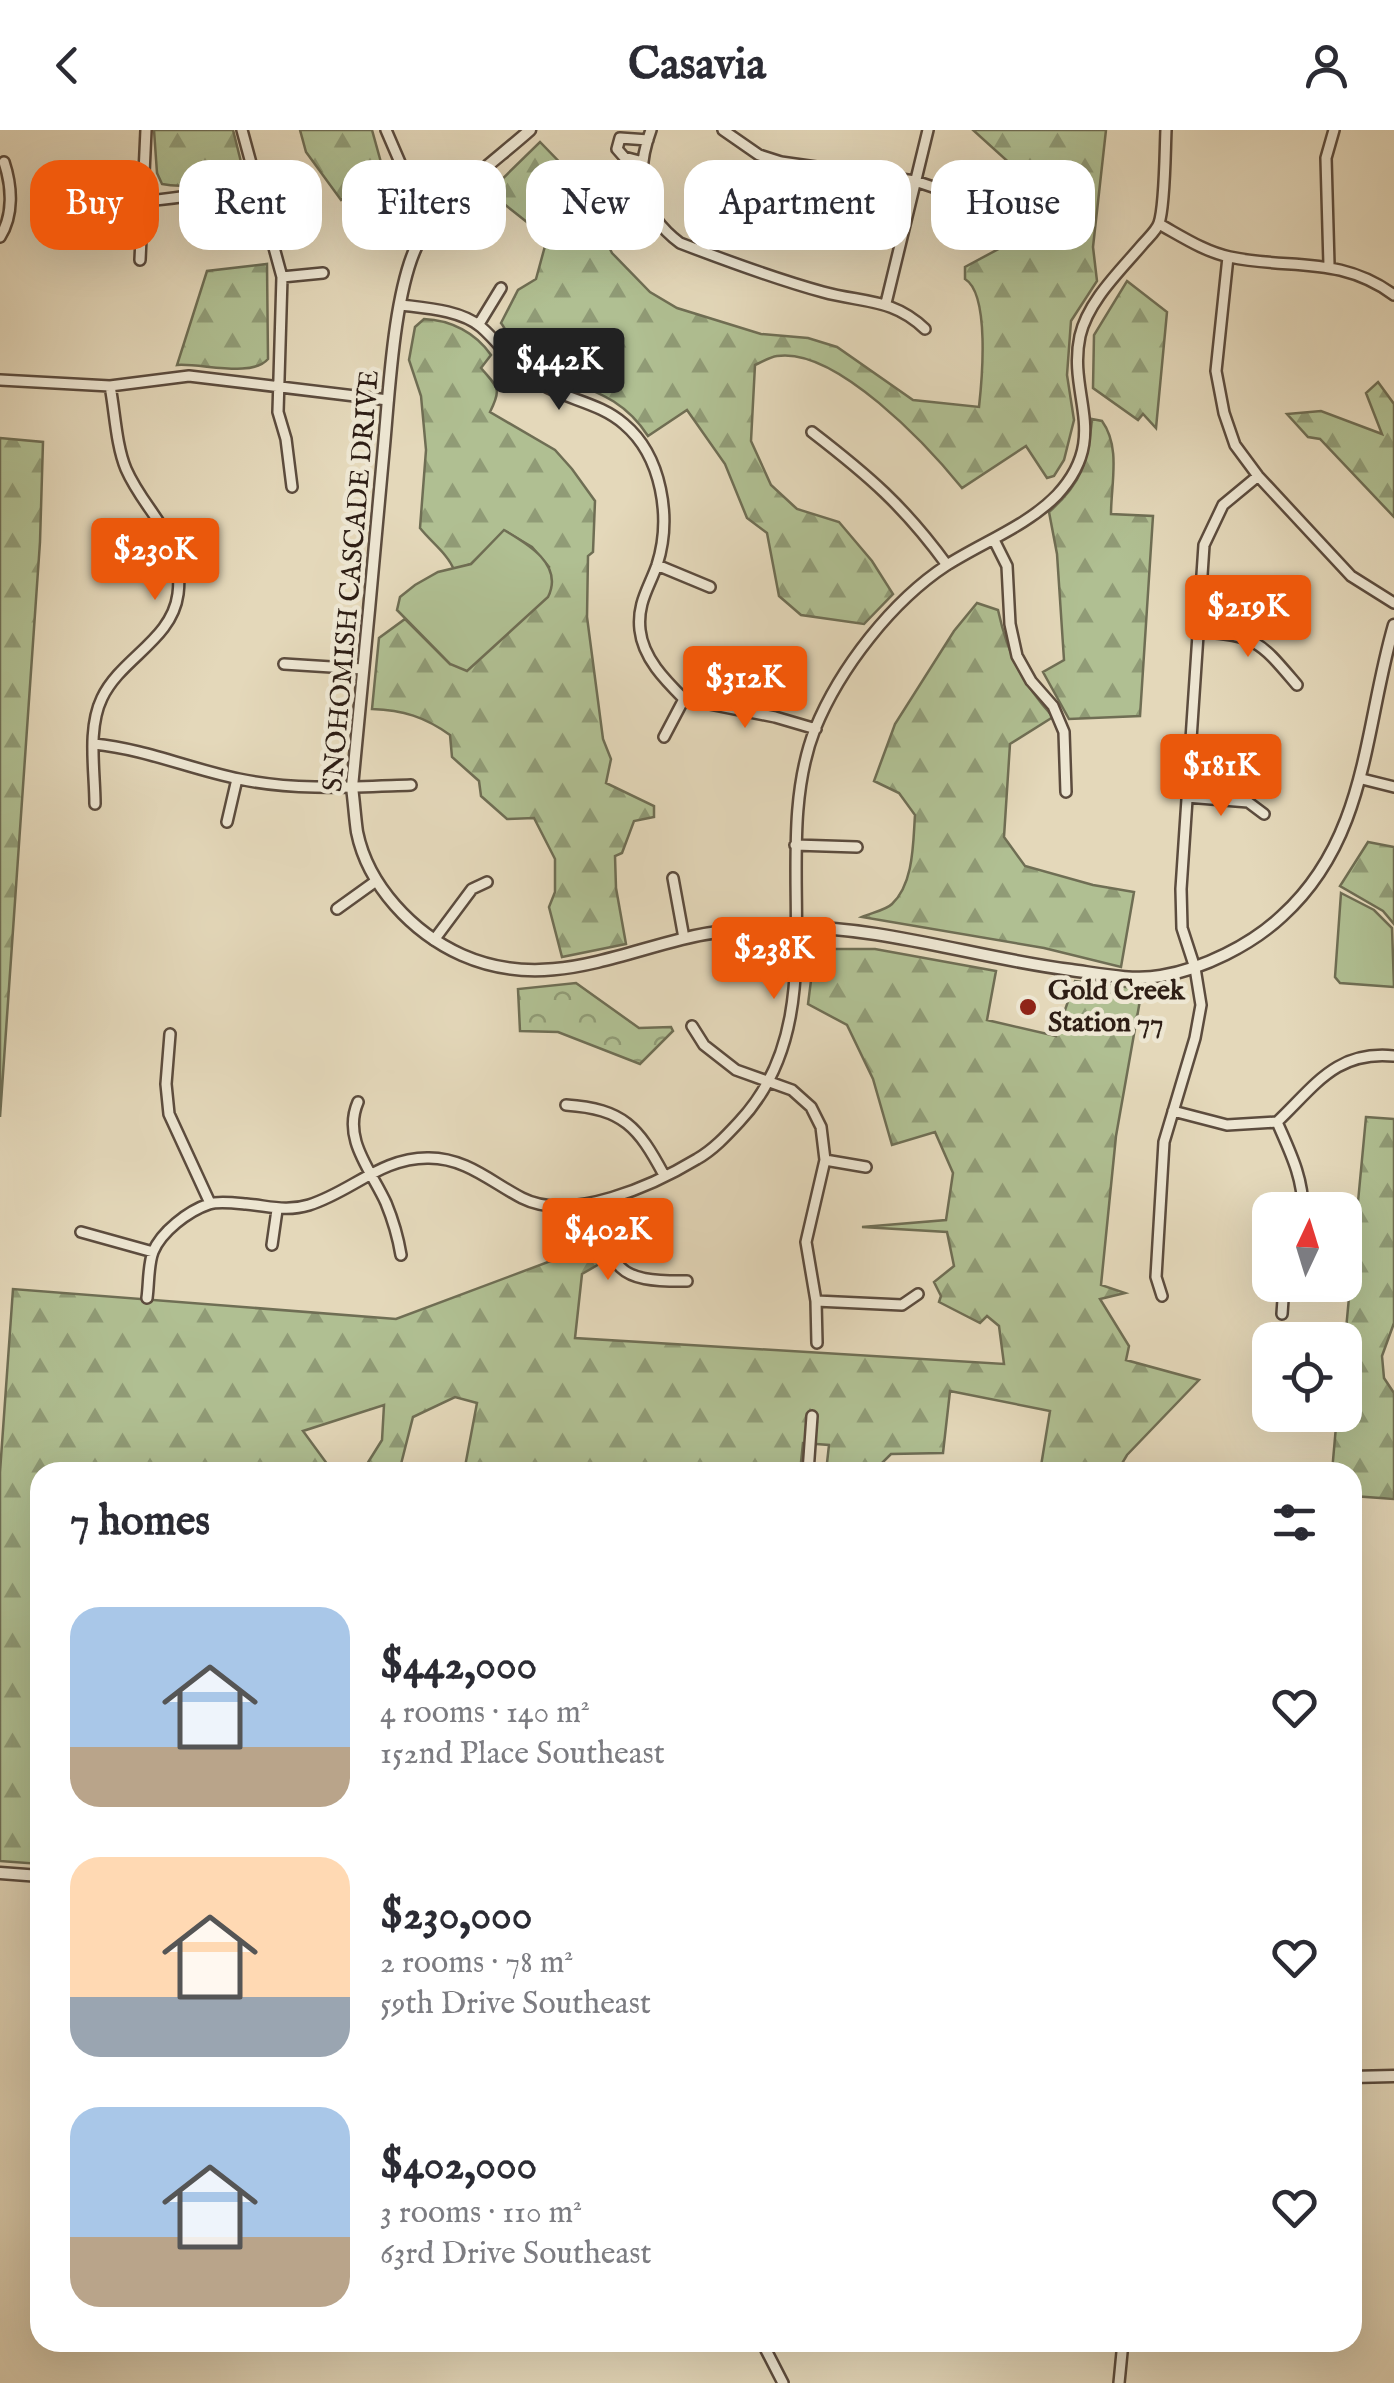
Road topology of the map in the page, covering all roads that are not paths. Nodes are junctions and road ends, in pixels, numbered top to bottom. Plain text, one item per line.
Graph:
1 (146, 130) edge
2 (242, 130) edge
3 (386, 130) edge
4 (530, 130) edge
5 (723, 130) edge
6 (928, 130) edge
7 (1166, 130) edge
8 (1334, 130) edge
9 (650, 135) edge
10 (145, 160) edge
11 (251, 160) edge
12 (398, 160) edge
13 (497, 160) edge
14 (635, 160) edge
15 (643, 160) edge
16 (4, 162) dead end
17 (915, 181) junction
18 (931, 186) edge
19 (1159, 224) junction
20 (664, 231) edge
21 (0, 237) edge
22 (141, 250) edge
23 (275, 250) edge
24 (416, 250) edge
25 (1228, 257) junction
26 (140, 260) dead end
27 (1329, 265) junction
28 (323, 272) dead end
29 (282, 277) junction
30 (501, 288) dead end
31 (1394, 295) edge
32 (886, 303) junction
33 (401, 305) junction
34 (478, 324) junction
35 (925, 329) dead end
36 (0, 380) edge
37 (110, 386) junction
38 (278, 386) junction
39 (388, 400) junction
40 (812, 432) dead end
41 (1258, 476) junction
42 (292, 487) dead end
43 (994, 540) junction
44 (657, 565) junction
45 (948, 565) junction
46 (710, 587) dead end
47 (1394, 603) edge
48 (1394, 625) edge
49 (1200, 632) junction
50 (284, 664) dead end
51 (364, 669) junction
52 (1296, 684) dead end
53 (684, 699) junction
54 (816, 729) junction
55 (664, 737) dead end
56 (94, 744) junction
57 (237, 779) junction
58 (1362, 779) junction
59 (411, 786) dead end
60 (352, 787) junction
61 (1394, 787) edge
62 (1066, 792) dead end
63 (1187, 797) junction
64 (95, 804) dead end
65 (1264, 814) dead end
66 (227, 822) dead end
67 (795, 846) junction
68 (856, 847) dead end
69 (673, 878) dead end
70 (376, 881) junction
71 (487, 882) dead end
72 (337, 909) dead end
73 (796, 927) junction
74 (684, 938) junction
75 (434, 940) junction
76 (1195, 968) junction
77 (692, 1026) dead end
78 (170, 1034) dead end
79 (1394, 1056) edge
80 (769, 1081) junction
81 (358, 1102) dead end
82 (566, 1105) dead end
83 (1173, 1111) junction
84 (1277, 1122) junction
85 (825, 1160) junction
86 (866, 1167) dead end
87 (368, 1173) junction
88 (664, 1176) junction
89 (1303, 1192) edge
90 (597, 1202) junction
91 (210, 1204) junction
92 (277, 1210) junction
93 (81, 1232) dead end
94 (272, 1245) dead end
95 (153, 1252) junction
96 (401, 1255) dead end
97 (687, 1282) dead end
98 (918, 1294) dead end
99 (1162, 1296) dead end
100 (146, 1298) dead end
101 (816, 1301) junction
102 (1283, 1302) edge
103 (1282, 1314) dead end
104 (816, 1344) dead end
105 (812, 1416) dead end
106 (809, 1462) edge
107 (0, 1873) edge
108 (30, 1875) edge
109 (1394, 2076) edge
110 (1362, 2077) edge
111 (767, 2352) edge
112 (1122, 2352) edge
113 (783, 2383) edge
114 (1119, 2383) edge

1 - 10 street
2 - 11 street
3 - 12 street
4 - 13 street, SNOHOMISH CASCADE DRIVE
5 - 17 street
6 - 17 street
7 - 19 street
8 - 27 street
9 - 14 street
9 - 15 street
16 - 21 street
17 - 18 street
17 - 32 street
19 - 25 street
19 - 43 street
20 - 32 street
22 - 26 street
23 - 29 street
24 - 33 street, SNOHOMISH CASCADE DRIVE
25 - 27 street
25 - 41 street
27 - 31 street
28 - 29 street
29 - 38 street
30 - 34 street
32 - 35 street
33 - 34 street
33 - 39 street, SNOHOMISH CASCADE DRIVE
34 - 44 street
36 - 37 street
37 - 38 street
37 - 56 street
38 - 39 street
38 - 42 street
39 - 51 street, SNOHOMISH CASCADE DRIVE
40 - 45 street
41 - 47 street
41 - 49 street
43 - 45 street
43 - 62 street
44 - 46 street
44 - 53 street
45 - 54 street
48 - 58 street, SNOHOMISH CASCADE DRIVE
49 - 52 street
49 - 63 street
50 - 51 street
51 - 60 street, SNOHOMISH CASCADE DRIVE
53 - 54 street
53 - 55 street
54 - 67 street
56 - 57 street
56 - 64 street
57 - 60 street
57 - 66 street
58 - 61 street
58 - 76 street, SNOHOMISH CASCADE DRIVE
59 - 60 street
60 - 70 street, SNOHOMISH CASCADE DRIVE
63 - 65 street
63 - 76 street
67 - 68 street
67 - 73 street
69 - 74 street
70 - 72 street
70 - 75 street, SNOHOMISH CASCADE DRIVE
71 - 75 street
73 - 74 street, SNOHOMISH CASCADE DRIVE
73 - 76 street, SNOHOMISH CASCADE DRIVE
73 - 80 street
74 - 75 street, SNOHOMISH CASCADE DRIVE
76 - 83 street
77 - 80 street
78 - 91 street
79 - 84 street
80 - 85 street
80 - 88 street
81 - 87 street
82 - 88 street
83 - 84 street
83 - 99 street
84 - 89 street
85 - 86 street
85 - 101 street
87 - 90 street
87 - 92 street
87 - 96 street
88 - 90 street
90 - 97 street
91 - 92 street
91 - 95 street
92 - 94 street
93 - 95 street
95 - 100 street
98 - 101 street
101 - 104 street
102 - 103 street
105 - 106 street
107 - 108 street
109 - 110 street
111 - 113 street
112 - 114 street

